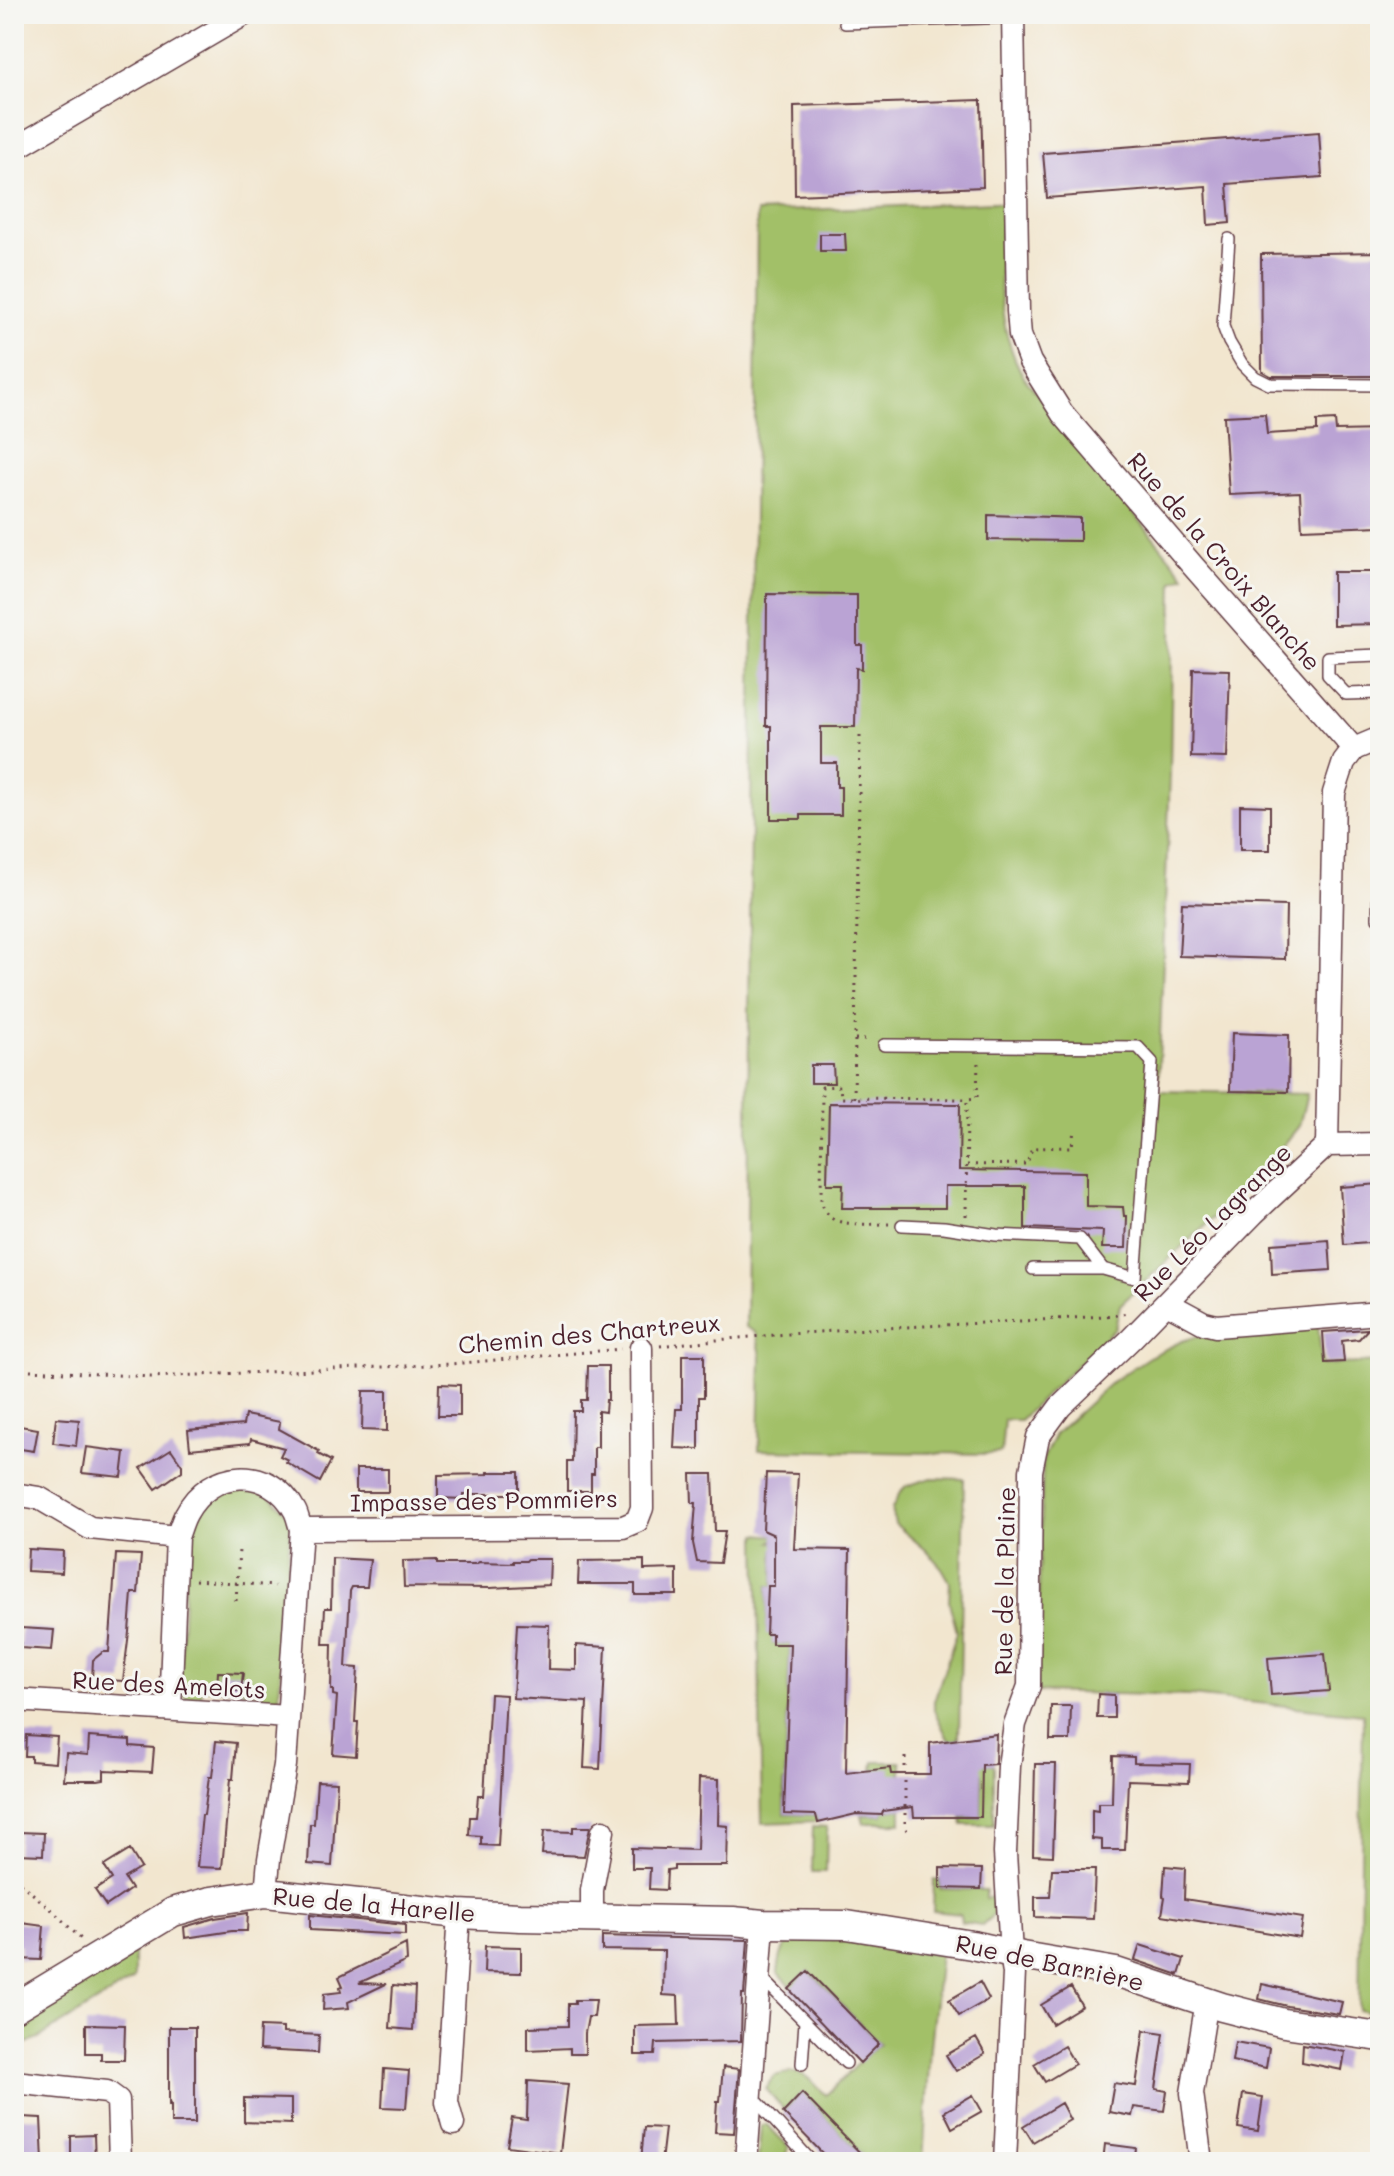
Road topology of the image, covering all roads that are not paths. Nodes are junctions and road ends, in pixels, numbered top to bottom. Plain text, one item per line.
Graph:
1 (245, 14) edge
2 (1013, 15) edge
3 (845, 23) dead end
4 (14, 149) edge
5 (1229, 239) dead end
6 (1380, 385) edge
7 (1380, 655) edge
8 (1380, 693) edge
9 (1380, 738) edge
10 (1354, 749) junction
11 (1380, 859) edge
12 (1378, 918) edge
13 (884, 1045) dead end
14 (1380, 1144) edge
15 (1327, 1145) junction
16 (902, 1225) road end
17 (1033, 1269) dead end
18 (1103, 1269) junction
19 (1167, 1303) junction
20 (1380, 1313) edge
21 (1131, 1339) joint
22 (641, 1348) road end
23 (14, 1494) edge
24 (301, 1529) junction
25 (177, 1537) junction
26 (14, 1700) edge
27 (170, 1709) junction
28 (288, 1717) junction
29 (603, 1831) dead end
30 (266, 1893) junction
31 (459, 1914) junction
32 (592, 1918) junction
33 (763, 1924) junction
34 (1011, 1954) junction
35 (759, 1975) junction
36 (1207, 2001) junction
37 (14, 2008) edge
38 (805, 2022) junction
39 (1380, 2037) edge
40 (846, 2063) dead end
41 (802, 2064) dead end
42 (14, 2082) edge
43 (750, 2093) junction
44 (453, 2124) dead end
45 (120, 2162) edge
46 (746, 2162) edge
47 (812, 2162) edge
48 (1005, 2162) edge
49 (1201, 2162) edge

1 - 4 street
2 - 3 lane
2 - 10 street, Rue de la Croix Blanche
5 - 6 lane
7 - 8 lane
9 - 10 street
10 - 15 street
11 - 12 lane
13 - 18 lane
14 - 15 street, Rue Léo Lagrange
15 - 19 street, Rue Léo Lagrange
16 - 18 lane
17 - 18 lane
19 - 20 street
19 - 21 street, Rue Léo Lagrange
21 - 34 street, Rue de la Plaine
22 - 24 street, Impasse des Pommiers
23 - 25 street
24 - 25 street
24 - 28 street
25 - 27 street
26 - 27 street, Rue des Amelots
27 - 28 street, Rue des Amelots
28 - 30 street, Rue des Amelots
29 - 32 street
30 - 31 street, Rue de la Harelle
30 - 37 street, Rue de la Harelle
31 - 32 street, Rue de la Harelle
31 - 44 street
32 - 33 street, Rue de la Harelle
33 - 34 street, Rue de Barrière
33 - 35 street
34 - 36 street, Rue de Barrière
34 - 48 street, Rue de la Plaine
35 - 38 lane
35 - 43 street
36 - 39 street, Rue de Barrière
36 - 49 street
38 - 40 lane
38 - 41 lane
42 - 45 street
43 - 46 street
43 - 47 lane

